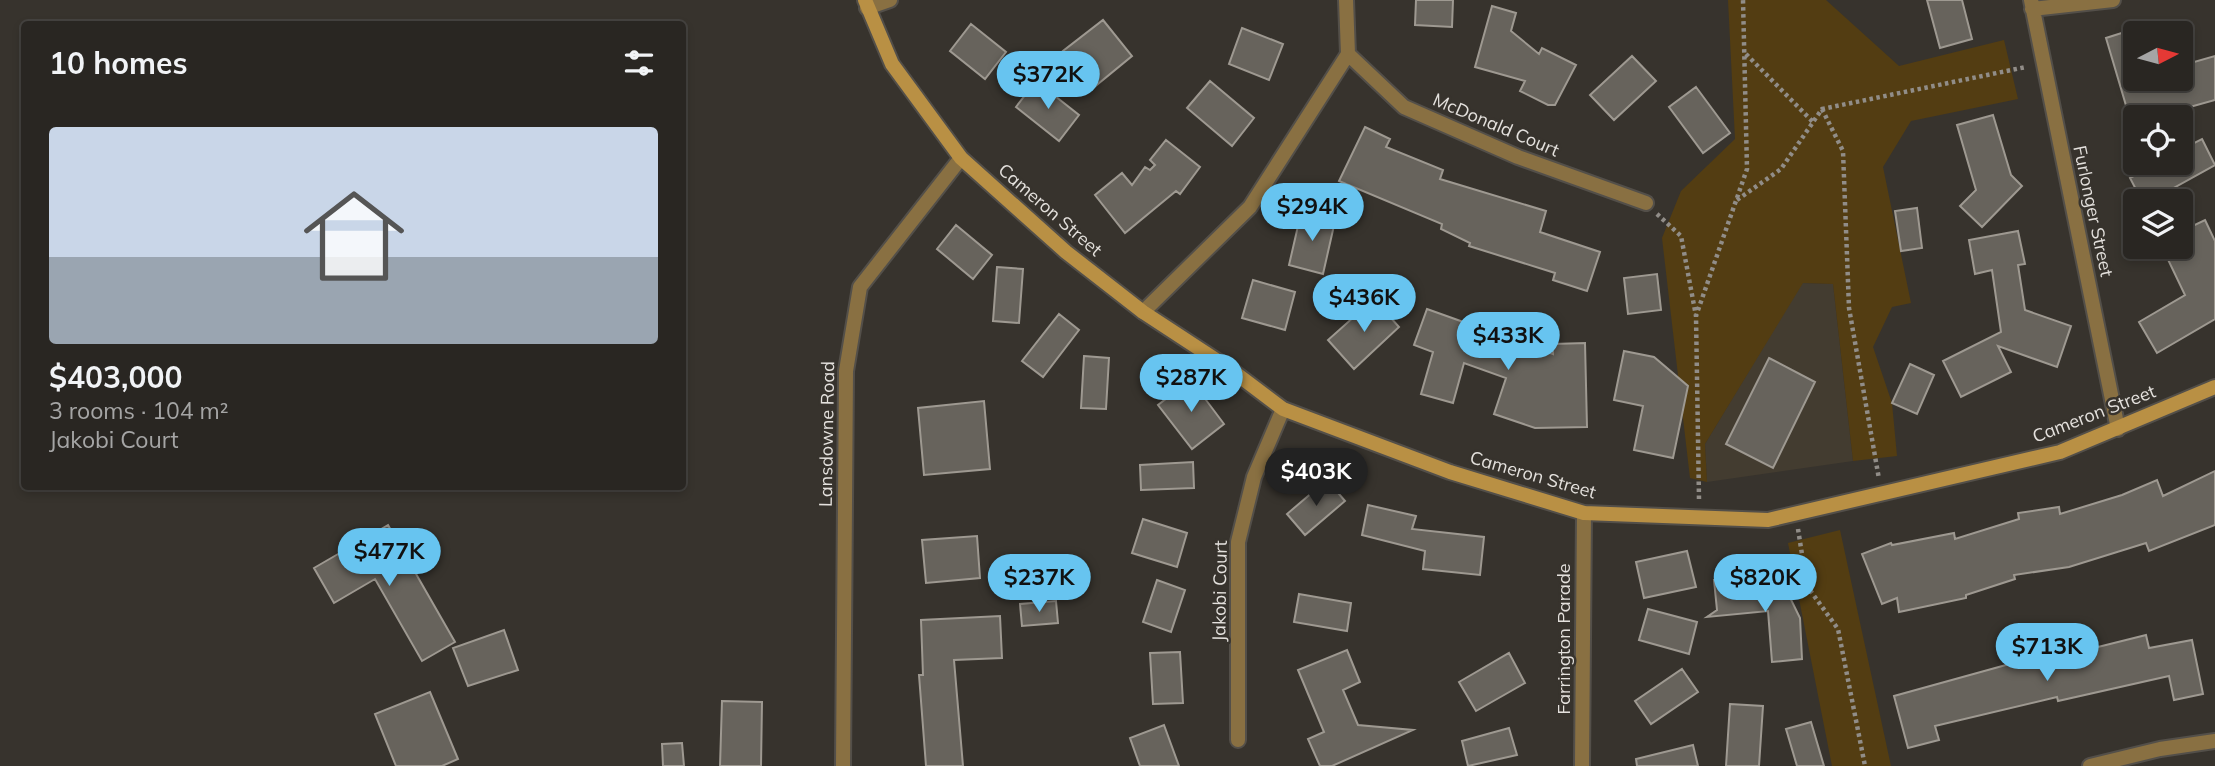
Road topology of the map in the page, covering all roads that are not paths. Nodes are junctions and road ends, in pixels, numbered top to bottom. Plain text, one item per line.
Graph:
1 (890, 0) edge
2 (1346, 0) edge
3 (2113, 0) edge
4 (866, 4) edge
5 (2032, 4) edge
6 (1348, 54) junction
7 (961, 158) junction
8 (1646, 203) road end
9 (1143, 312) junction
10 (2215, 387) edge
11 (1283, 409) junction
12 (2118, 429) junction
13 (1584, 513) junction
14 (1238, 740) dead end
15 (2215, 741) edge
16 (843, 766) edge
17 (1582, 766) edge
18 (2090, 766) edge

1 - 4 street
2 - 6 street
3 - 5 street
4 - 7 street
5 - 12 street, Furlonger Street
6 - 8 street, McDonald Court
6 - 9 street
7 - 9 street, Cameron Street
7 - 16 street, Lansdowne Road
9 - 11 street, Cameron Street
10 - 12 street, Cameron Street
11 - 13 street, Cameron Street
11 - 14 street, Jakobi Court
12 - 13 street, Cameron Street
13 - 17 street, Farrington Parade
15 - 18 street

